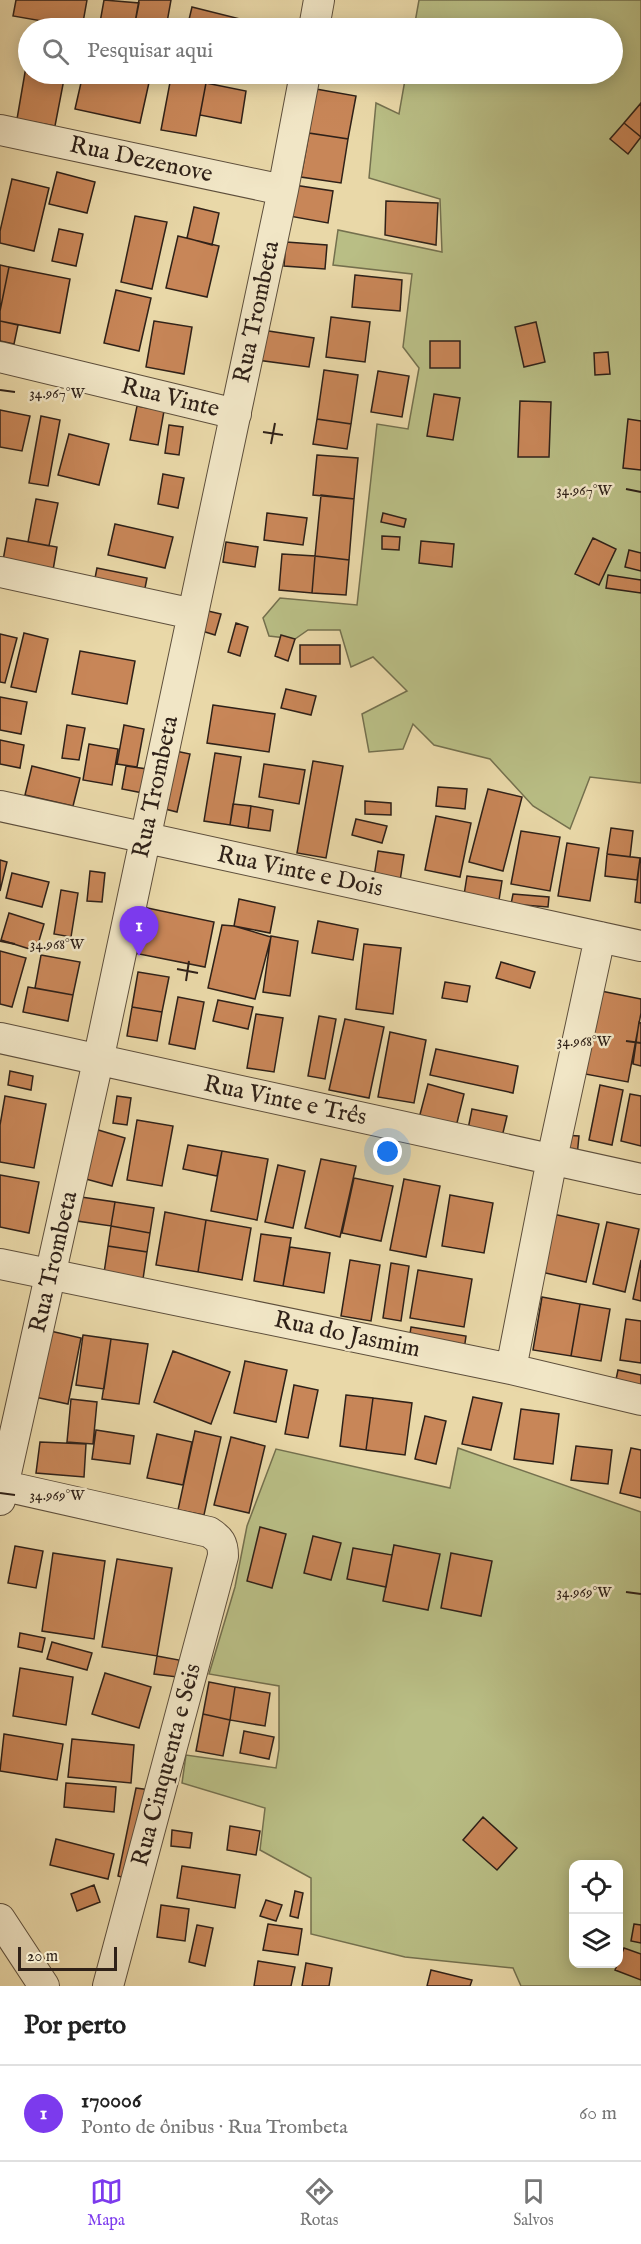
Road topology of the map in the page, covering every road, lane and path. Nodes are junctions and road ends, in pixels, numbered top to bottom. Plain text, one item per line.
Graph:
1 (319, 0) edge
2 (316, 18) edge
3 (303, 84) edge
4 (0, 130) edge
5 (283, 190) junction
6 (0, 357) edge
7 (236, 414) junction
8 (0, 572) edge
9 (193, 614) junction
10 (0, 806) edge
11 (146, 838) junction
12 (600, 937) junction
13 (641, 946) edge
14 (0, 1038) edge
15 (98, 1061) junction
16 (552, 1159) junction
17 (641, 1179) edge
18 (0, 1264) edge
19 (51, 1274) junction
20 (511, 1369) junction
21 (641, 1400) edge
22 (1, 1490) edge
23 (0, 1919) edge
24 (44, 1986) edge
25 (108, 1986) edge

1 - 2 street
3 - 5 street, Rua Trombeta
4 - 5 street, Rua Dezenove
5 - 7 street, Rua Trombeta
6 - 7 street, Rua Vinte
7 - 9 street, Rua Trombeta
8 - 9 street
9 - 11 street, Rua Trombeta
10 - 11 street, Rua Vinte e Dois
11 - 12 street, Rua Vinte e Dois
11 - 15 street, Rua Trombeta
12 - 13 street, Rua Vinte e Dois
12 - 16 street
14 - 15 street, Rua Vinte e Três
15 - 16 street, Rua Vinte e Três
15 - 19 street, Rua Trombeta
16 - 17 street, Rua Vinte e Três
16 - 20 street
18 - 19 street, Rua do Jasmim
19 - 20 street, Rua do Jasmim
19 - 22 street, Rua Trombeta
20 - 21 street, Rua do Jasmim
22 - 25 street, Rua Cinquenta e Seis
23 - 24 street

